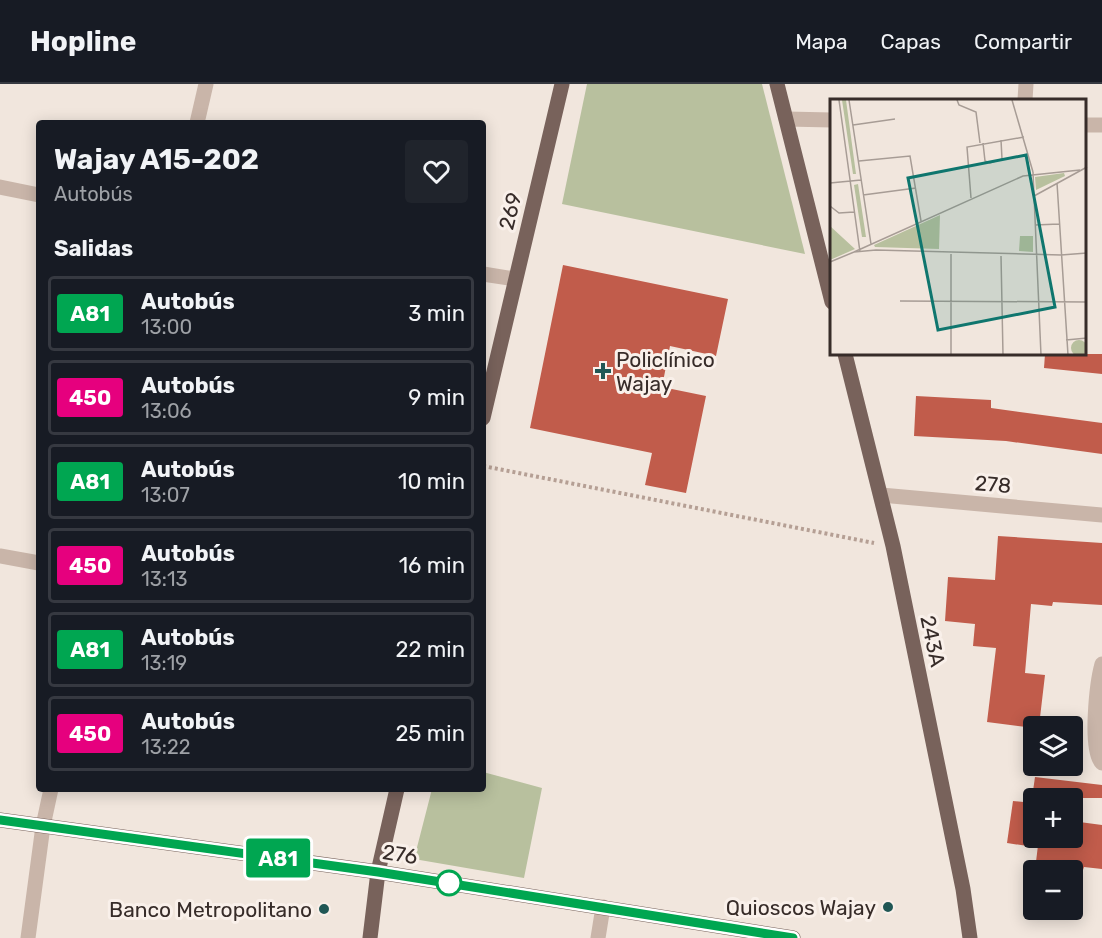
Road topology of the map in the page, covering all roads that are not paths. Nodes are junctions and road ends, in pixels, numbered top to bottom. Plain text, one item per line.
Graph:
1 (206, 84) edge
2 (562, 84) edge
3 (777, 84) edge
4 (1026, 84) edge
5 (1025, 99) edge
6 (786, 119) junction
7 (198, 120) edge
8 (830, 120) edge
9 (0, 187) edge
10 (36, 194) edge
11 (486, 274) edge
12 (515, 279) junction
13 (830, 294) edge
14 (846, 356) edge
15 (486, 405) edge
16 (881, 495) junction
17 (1102, 515) edge
18 (0, 556) edge
19 (36, 562) edge
20 (1102, 664) edge
21 (1102, 763) edge
22 (50, 792) edge
23 (396, 792) edge
24 (0, 820) edge
25 (43, 826) junction
26 (378, 872) junction
27 (603, 907) junction
28 (28, 938) edge
29 (370, 938) edge
30 (598, 938) edge
31 (793, 938) edge
32 (970, 938) edge

1 - 7 street
2 - 12 main road, 269
3 - 6 main road
4 - 5 street
6 - 8 street
6 - 13 main road
9 - 10 street
11 - 12 street
12 - 15 main road, 269
14 - 16 main road, 243A
16 - 17 street, 278
16 - 32 main road, 243A
18 - 19 street
20 - 21 street
22 - 25 street
23 - 26 main road
24 - 25 main road, 276
25 - 26 main road, 276
25 - 28 street
26 - 27 main road, 276
26 - 29 main road
27 - 30 street
27 - 31 main road, 276

